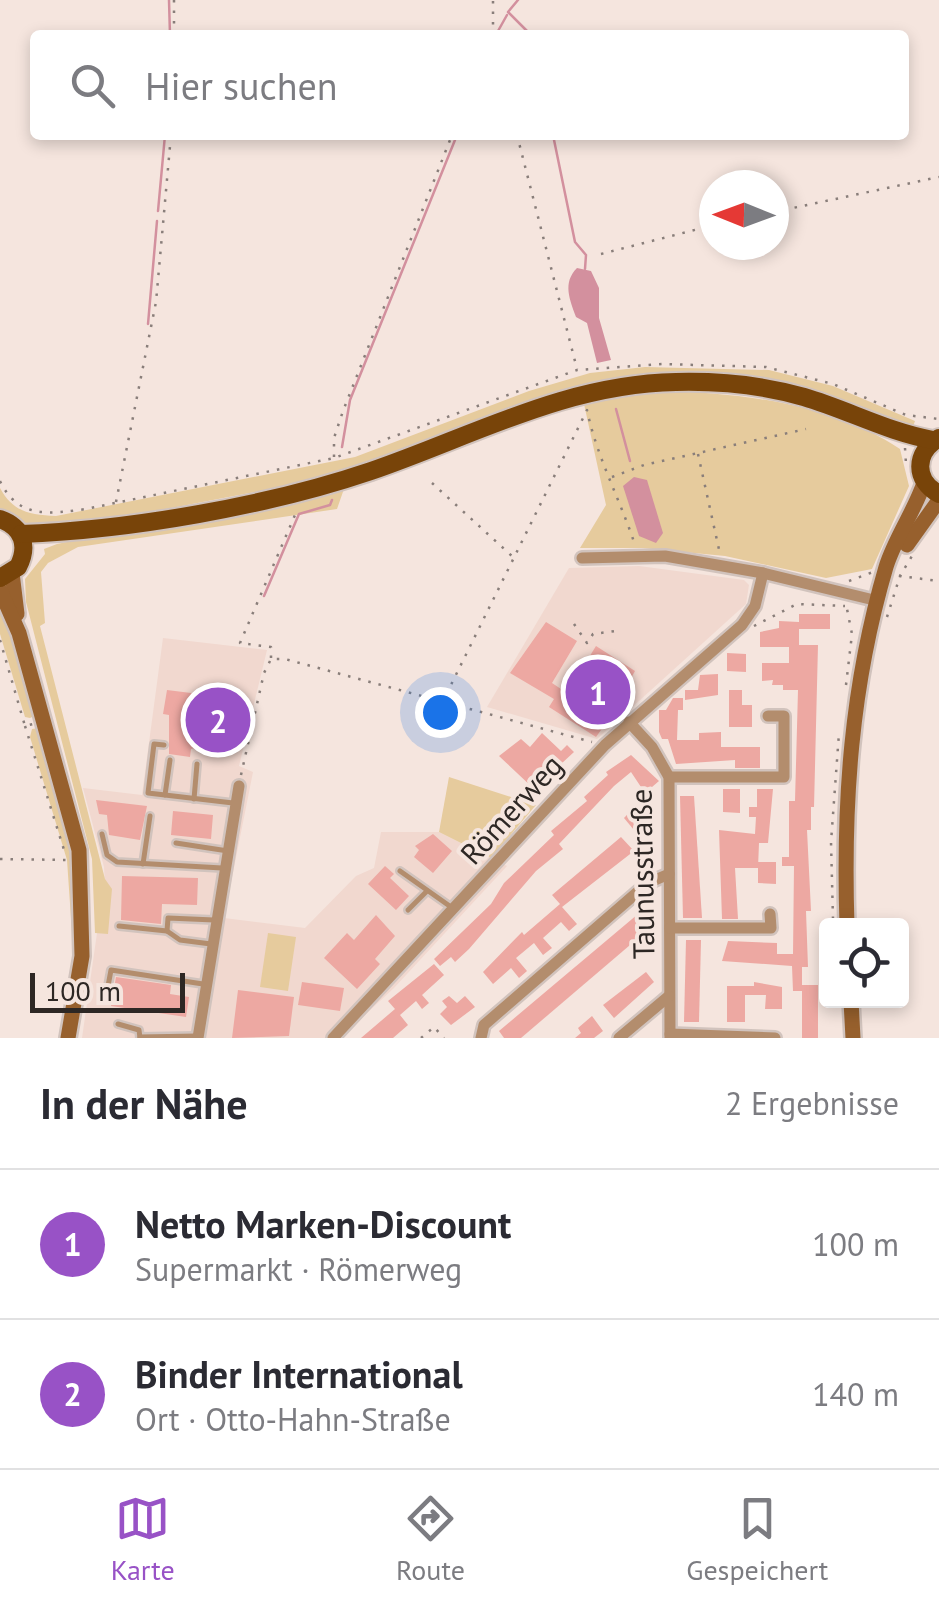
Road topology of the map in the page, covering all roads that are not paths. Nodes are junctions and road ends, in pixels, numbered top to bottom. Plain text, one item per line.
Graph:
1 (913, 433) junction
2 (936, 439) edge
3 (914, 465) junction
4 (934, 492) edge
5 (0, 518) edge
6 (22, 543) junction
7 (582, 558) dead end
8 (763, 573) junction
9 (6, 575) edge
10 (0, 590) edge
11 (880, 596) junction
12 (19, 633) junction
13 (768, 716) dead end
14 (630, 722) junction
15 (164, 745) dead end
16 (170, 760) dead end
17 (197, 764) dead end
18 (668, 777) junction
19 (239, 786) road end
20 (165, 796) junction
21 (194, 800) junction
22 (236, 803) junction
23 (150, 816) dead end
24 (102, 834) dead end
25 (176, 843) dead end
26 (228, 851) junction
27 (143, 864) junction
28 (225, 868) junction
29 (400, 871) dead end
30 (669, 874) junction
31 (427, 890) junction
32 (408, 910) dead end
33 (455, 910) junction
34 (770, 914) dead end
35 (847, 918) edge
36 (216, 920) junction
37 (119, 926) dead end
38 (670, 928) junction
39 (167, 931) junction
40 (213, 944) junction
41 (206, 984) junction
42 (669, 996) junction
43 (106, 997) dead end
44 (851, 1008) edge
45 (118, 1024) dead end
46 (670, 1036) edge
47 (198, 1037) edge
48 (68, 1038) edge
49 (140, 1038) edge
50 (333, 1038) edge
51 (481, 1038) edge
52 (620, 1038) edge
53 (776, 1038) edge
54 (853, 1038) edge

1 - 2 main road
1 - 3 main road
1 - 6 main road
2 - 3 main road
3 - 4 main road
4 - 11 main road
4 - 11 main road
5 - 6 main road
6 - 9 main road
7 - 8 street
8 - 11 street
8 - 14 street, Römerweg
9 - 12 main road
10 - 12 main road
11 - 35 main road
12 - 48 main road
13 - 18 street
14 - 18 street, Taunusstraße
14 - 33 street, Römerweg
15 - 20 lane
16 - 20 lane
17 - 21 lane
18 - 30 street, Taunusstraße
19 - 22 street
20 - 21 lane
21 - 22 lane
22 - 26 street
23 - 27 lane
24 - 27 lane
25 - 26 lane
26 - 28 street
27 - 28 lane
28 - 36 street
29 - 31 lane
30 - 38 street, Taunusstraße
30 - 51 street
31 - 32 lane
31 - 33 lane
33 - 50 street, Römerweg
34 - 38 street
36 - 39 lane
36 - 40 street
37 - 39 lane
38 - 42 street, Taunusstraße
39 - 40 lane
40 - 41 street
41 - 43 lane
41 - 47 street
42 - 46 street, Taunusstraße
42 - 52 street
44 - 54 main road
45 - 49 lane
46 - 53 street
47 - 49 lane

